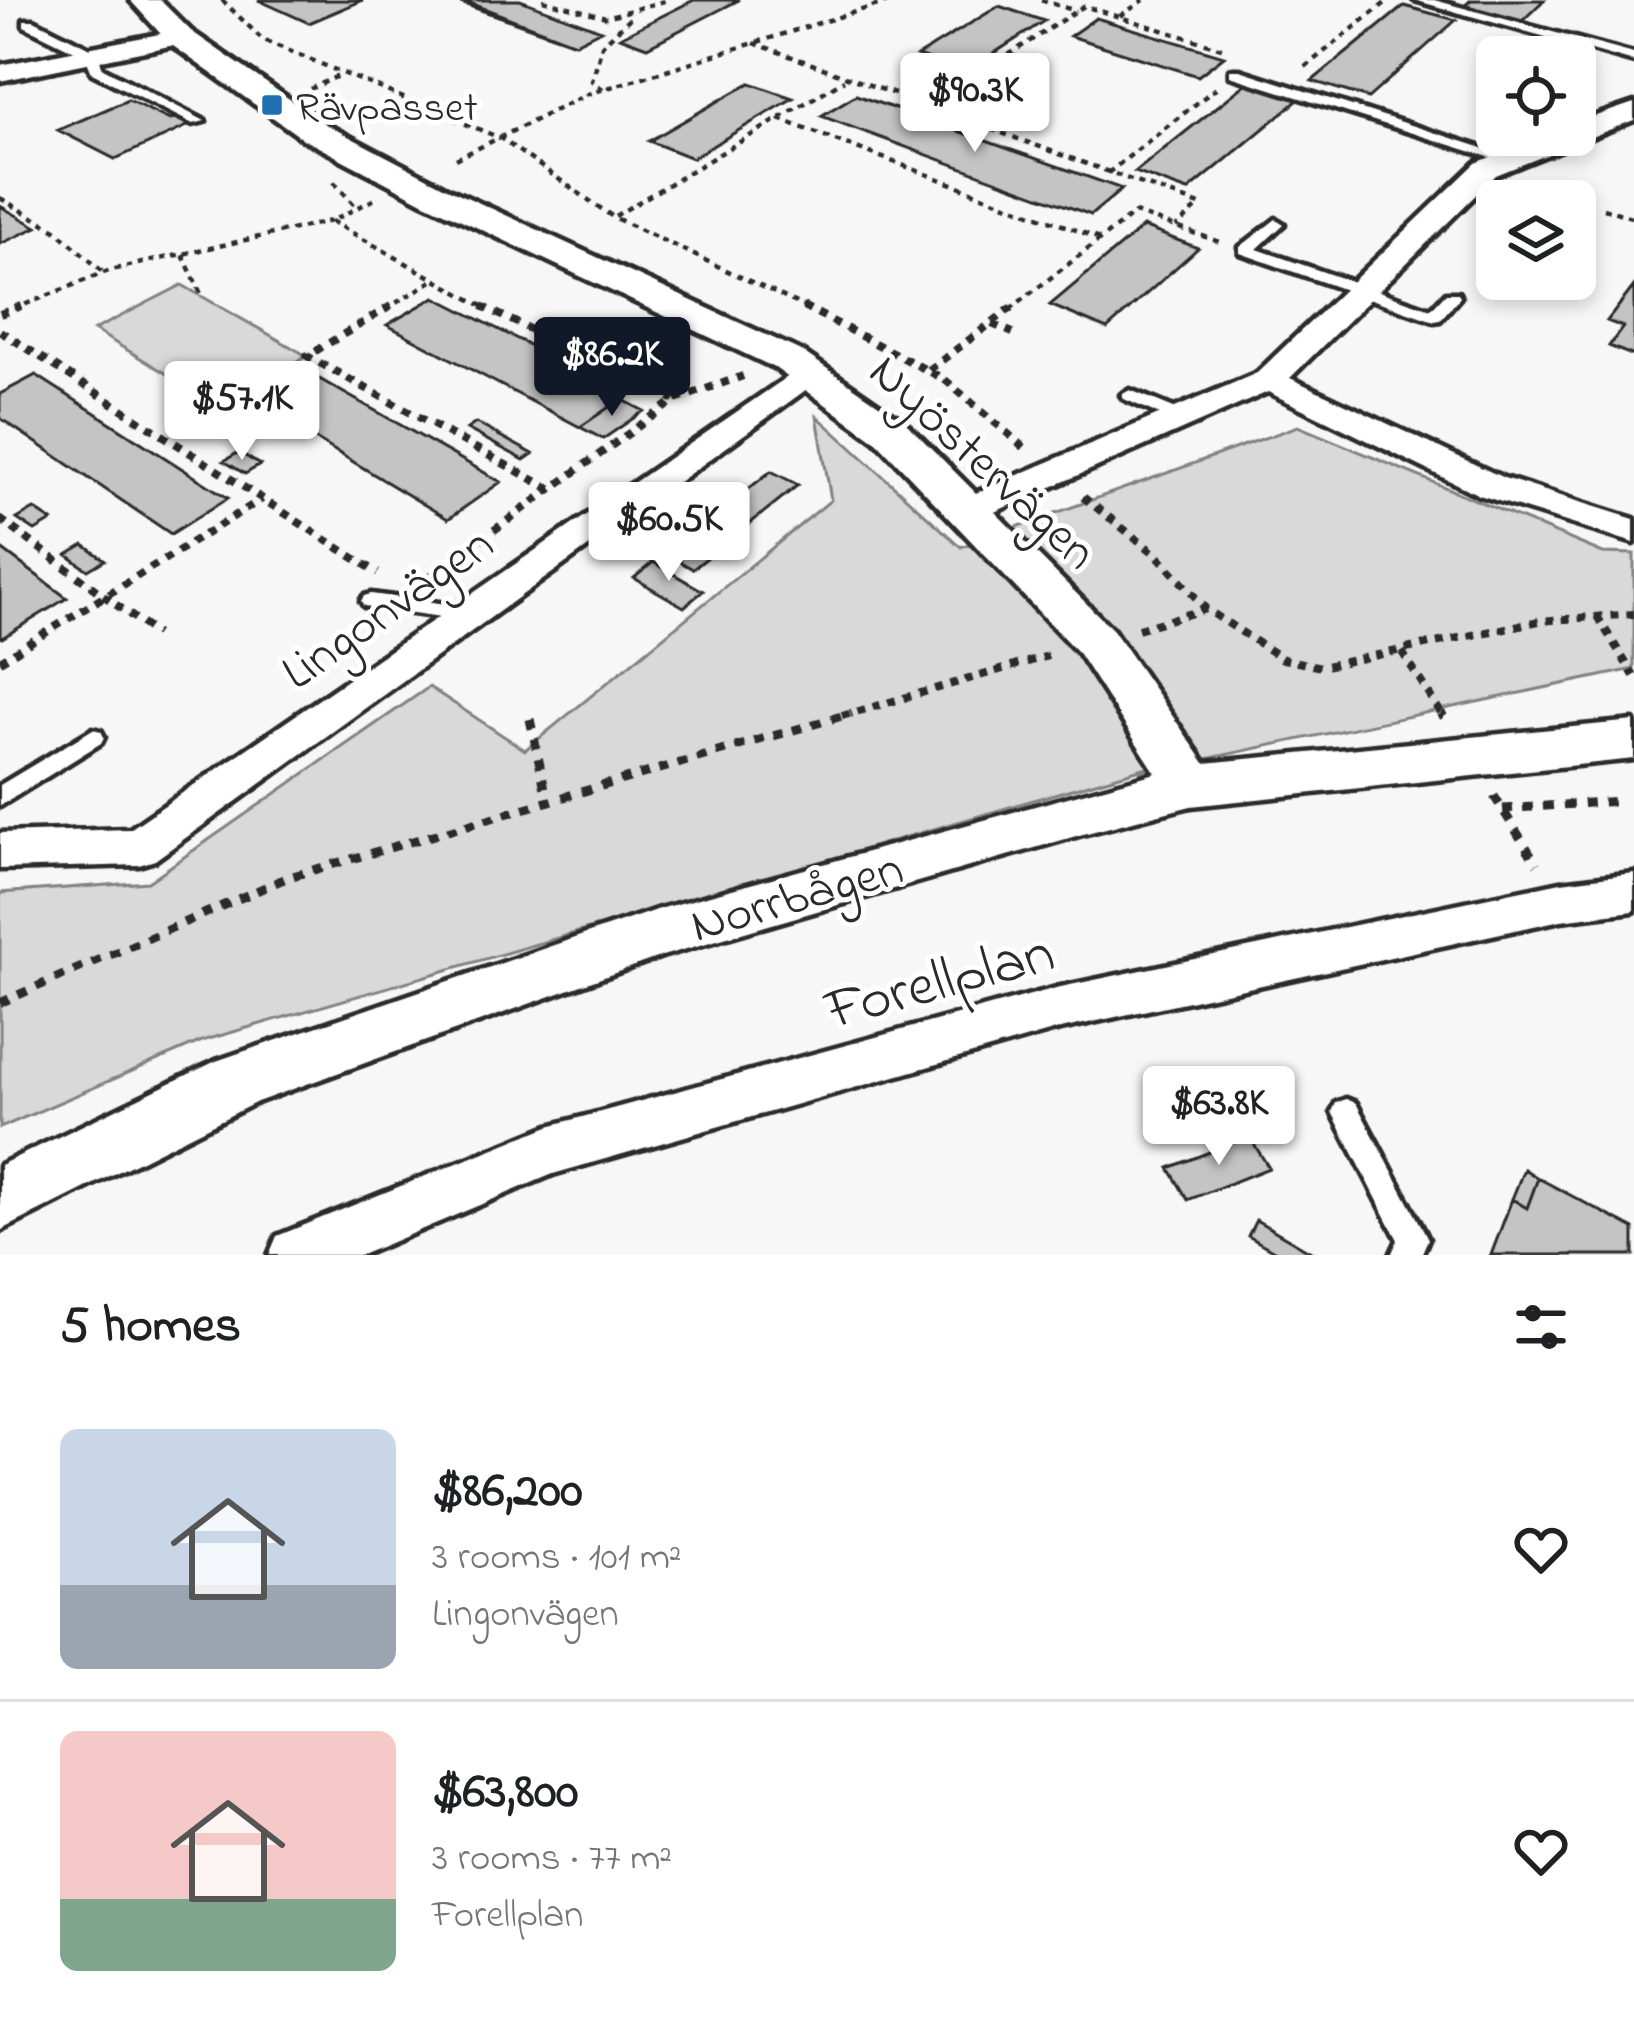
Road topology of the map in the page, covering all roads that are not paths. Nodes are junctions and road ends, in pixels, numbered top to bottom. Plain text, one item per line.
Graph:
1 (144, 0) edge
2 (1420, 0) edge
3 (29, 23) dead end
4 (1553, 36) edge
5 (180, 37) junction
6 (1596, 44) edge
7 (91, 54) junction
8 (1634, 58) edge
9 (0, 73) edge
10 (1235, 73) road end
11 (1634, 110) edge
12 (198, 121) dead end
13 (1461, 122) dead end
14 (1596, 125) edge
15 (1444, 139) junction
16 (1520, 156) edge
17 (1510, 160) junction
18 (1276, 224) dead end
19 (1361, 292) junction
20 (1453, 297) dead end
21 (799, 366) junction
22 (1269, 380) junction
23 (1130, 395) dead end
24 (1180, 417) junction
25 (970, 509) junction
26 (1634, 531) edge
27 (371, 601) dead end
28 (452, 611) junction
29 (93, 737) dead end
30 (1634, 740) edge
31 (1191, 785) junction
32 (0, 797) edge
33 (0, 851) edge
34 (1634, 892) edge
35 (1346, 1112) dead end
36 (0, 1199) edge
37 (296, 1255) edge
38 (1406, 1255) edge

1 - 5 street, Nyöstervägen
2 - 4 lane
3 - 7 lane
5 - 7 street
5 - 21 street, Nyöstervägen
6 - 8 lane
7 - 9 street
7 - 12 lane
10 - 15 lane
11 - 14 street
13 - 15 lane
15 - 17 lane
16 - 17 street
17 - 19 street
18 - 19 lane
19 - 20 lane
19 - 22 street
21 - 25 street, Nyöstervägen
21 - 28 street, Lingonvägen
22 - 24 street
22 - 26 street
23 - 24 lane
24 - 25 street
25 - 31 street, Nyöstervägen
27 - 28 lane
28 - 33 street, Lingonvägen
29 - 32 lane
30 - 31 street, Norrbågen
31 - 36 street, Norrbågen
34 - 37 street, Forellplan
35 - 38 lane

